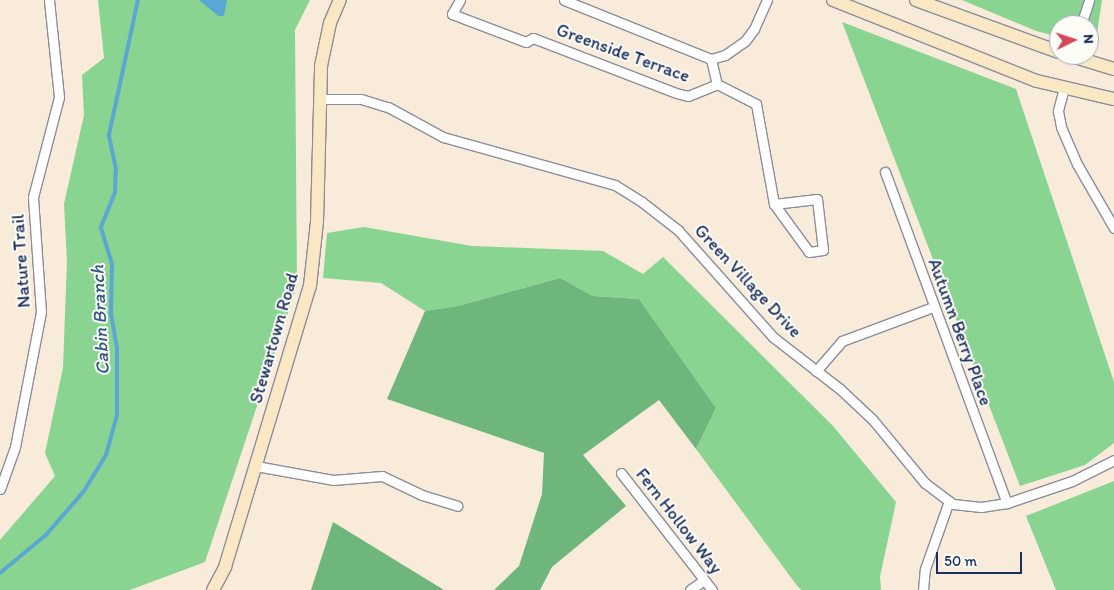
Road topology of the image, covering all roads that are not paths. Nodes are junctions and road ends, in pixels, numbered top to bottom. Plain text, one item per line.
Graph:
1 (49, 0) edge
2 (340, 0) edge
3 (460, 0) edge
4 (564, 0) edge
5 (767, 0) edge
6 (833, 0) edge
7 (916, 0) edge
8 (1089, 0) edge
9 (1084, 15) edge
10 (1049, 48) edge
11 (711, 59) junction
12 (1099, 64) edge
13 (1114, 68) edge
14 (717, 84) junction
15 (1064, 88) junction
16 (319, 99) junction
17 (1114, 99) edge
18 (885, 172) dead end
19 (774, 204) junction
20 (1114, 228) edge
21 (933, 307) junction
22 (816, 371) junction
23 (1114, 460) edge
24 (256, 466) junction
25 (621, 473) dead end
26 (0, 489) edge
27 (949, 501) junction
28 (1007, 503) junction
29 (457, 506) dead end
30 (704, 580) junction
31 (213, 590) edge
32 (690, 590) edge
33 (712, 590) edge
34 (923, 590) edge

1 - 26 street, Nature Trail
2 - 16 street, Stewartown Road
3 - 14 street, Greenside Terrace
4 - 11 street, Greenside Terrace
5 - 11 street, Greenside Terrace
6 - 15 street
7 - 10 street
8 - 9 street
11 - 14 street
12 - 13 street
14 - 19 street
15 - 17 street
15 - 20 street
16 - 22 street, Green Village Drive
16 - 24 street, Stewartown Road
18 - 21 street, Autumn Berry Place
19 - 19 street
21 - 22 street
21 - 28 street, Autumn Berry Place
22 - 27 street, Green Village Drive
23 - 28 street, Green Village Drive
24 - 29 street
24 - 31 street, Stewartown Road
25 - 30 street, Fern Hollow Way
27 - 28 street, Green Village Drive
27 - 34 street
30 - 32 street
30 - 33 street, Fern Hollow Way

